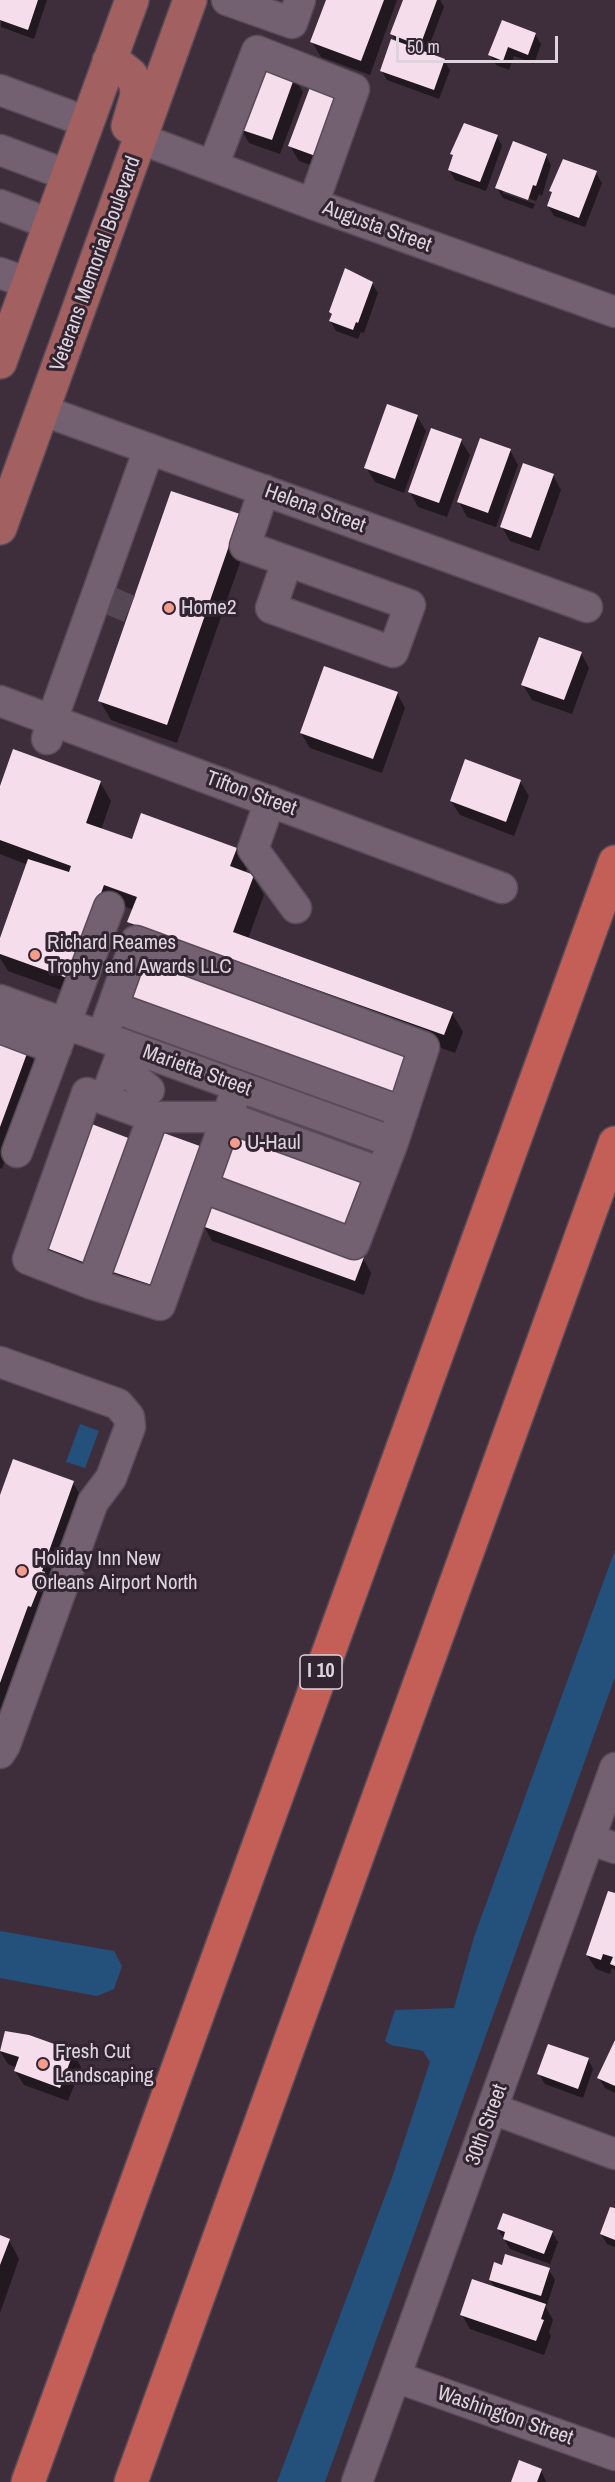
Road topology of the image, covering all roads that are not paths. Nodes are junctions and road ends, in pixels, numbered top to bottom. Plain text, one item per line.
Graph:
1 (132, 0) edge
2 (190, 0) edge
3 (227, 0) edge
4 (300, 0) edge
5 (109, 61) junction
6 (0, 90) edge
7 (87, 122) junction
8 (141, 139) junction
9 (0, 150) edge
10 (213, 166) junction
11 (68, 175) junction
12 (313, 204) junction
13 (0, 205) edge
14 (50, 224) junction
15 (14, 278) edge
16 (90, 282) junction
17 (615, 312) edge
18 (3, 344) edge
19 (44, 411) junction
20 (149, 449) junction
21 (264, 490) junction
22 (0, 528) edge
23 (287, 562) dead end
24 (587, 607) dead end
25 (0, 701) edge
26 (52, 720) junction
27 (270, 801) junction
28 (615, 862) edge
29 (502, 888) dead end
30 (109, 907) dead end
31 (296, 908) dead end
32 (0, 1000) edge
33 (113, 1007) junction
34 (0, 1028) edge
35 (60, 1036) junction
36 (115, 1049) junction
37 (238, 1086) junction
38 (105, 1099) junction
39 (161, 1106) junction
40 (403, 1112) junction
41 (227, 1117) junction
42 (393, 1142) junction
43 (615, 1143) edge
44 (17, 1152) dead end
45 (381, 1173) junction
46 (202, 1187) junction
47 (92, 1284) junction
48 (0, 1362) edge
49 (0, 1753) edge
50 (615, 1768) edge
51 (602, 1844) edge
52 (493, 2109) junction
53 (615, 2154) edge
54 (396, 2377) junction
55 (615, 2455) edge
56 (28, 2482) edge
57 (131, 2482) edge
58 (357, 2482) edge

1 - 5 main road
2 - 8 main road, Veterans Memorial Boulevard
3 - 4 street
5 - 7 main road
5 - 16 main road
6 - 7 street
7 - 11 main road
8 - 10 street, Augusta Street
8 - 16 main road, Veterans Memorial Boulevard
9 - 11 street
10 - 12 street, Augusta Street
10 - 12 street
11 - 14 main road
12 - 17 street, Augusta Street
13 - 14 street
14 - 15 main road
15 - 18 main road
16 - 19 main road, Veterans Memorial Boulevard
19 - 20 street, Helena Street
19 - 22 main road, Veterans Memorial Boulevard
20 - 21 street, Helena Street
20 - 26 street
21 - 23 street
21 - 24 street, Helena Street
25 - 26 street, Tifton Street
26 - 27 street, Tifton Street
27 - 29 street, Tifton Street
27 - 31 street
28 - 56 highway, I 10
30 - 35 street
32 - 35 street, Marietta Street
33 - 36 street
33 - 40 street
33 - 40 street
34 - 35 street
35 - 36 street, Marietta Street
35 - 44 street
36 - 37 street, Marietta Street
36 - 38 street
36 - 39 street
37 - 41 street
37 - 42 street, Marietta Street
38 - 39 street
38 - 47 street
39 - 41 street
39 - 47 street
40 - 42 street
41 - 45 street
41 - 46 street
42 - 45 street
43 - 57 highway
45 - 46 street
46 - 47 street
48 - 49 street
50 - 51 street, 30th Street
51 - 52 street, 30th Street
52 - 53 street
52 - 54 street, 30th Street
54 - 55 street, Washington Street
54 - 58 street, 30th Street

